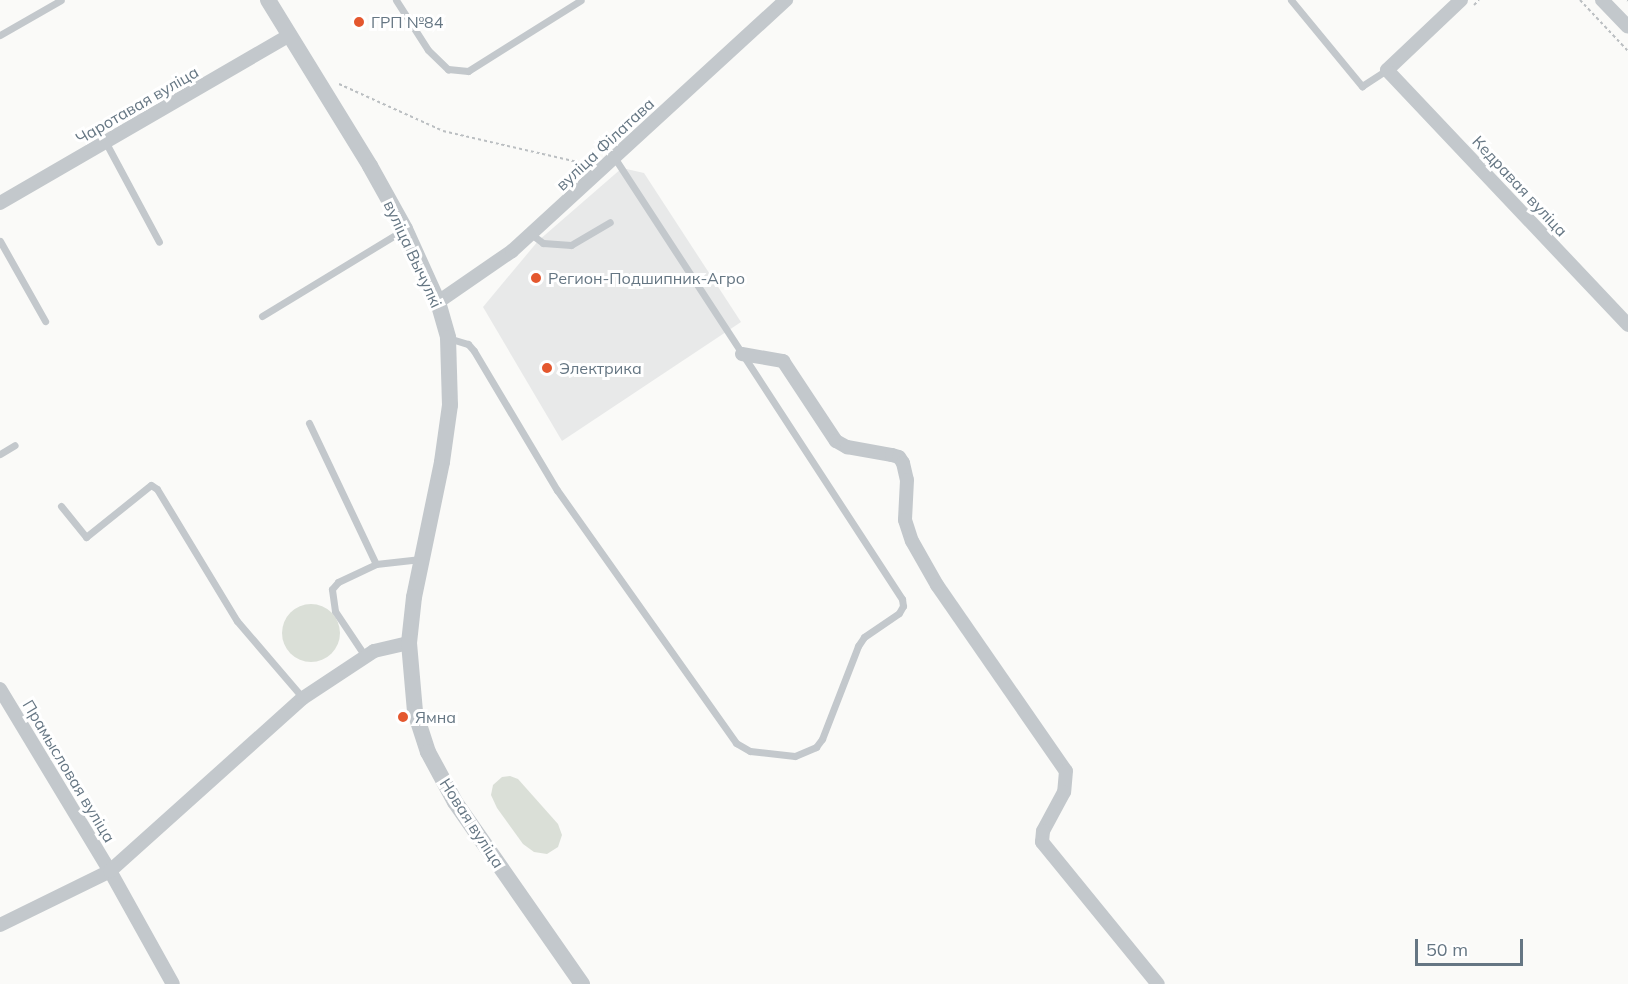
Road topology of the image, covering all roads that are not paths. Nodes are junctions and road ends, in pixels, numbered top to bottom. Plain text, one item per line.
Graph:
1 (61, 0) edge
2 (268, 0) edge
3 (396, 0) edge
4 (581, 0) edge
5 (786, 0) edge
6 (1292, 0) edge
7 (1461, 0) edge
8 (1602, 0) edge
9 (1628, 27) edge
10 (0, 35) edge
11 (290, 35) junction
12 (1387, 70) junction
13 (106, 143) junction
14 (614, 157) junction
15 (0, 204) edge
16 (610, 222) dead end
17 (405, 229) junction
18 (531, 234) junction
19 (0, 241) edge
20 (159, 242) dead end
21 (438, 302) junction
22 (262, 316) dead end
23 (45, 321) dead end
24 (1628, 325) edge
25 (448, 338) junction
26 (742, 354) junction
27 (309, 423) dead end
28 (15, 445) dead end
29 (0, 454) edge
30 (61, 506) dead end
31 (421, 559) junction
32 (376, 564) junction
33 (409, 643) junction
34 (365, 656) junction
35 (0, 689) edge
36 (303, 698) junction
37 (110, 871) junction
38 (0, 925) edge
39 (173, 984) edge
40 (582, 984) edge
41 (1158, 984) edge

1 - 10 lane
2 - 11 street, вуліца Вычулкі
3 - 4 lane
5 - 14 street, вуліца Філатава
6 - 12 lane
7 - 12 street
8 - 9 street
11 - 13 street, Чаротавая вуліца
11 - 17 street, вуліца Вычулкі
12 - 24 street, Кедравая вуліца
13 - 15 street, Чаротавая вуліца
13 - 20 lane
14 - 18 street, вуліца Філатава
14 - 26 lane
16 - 18 lane
17 - 21 street, вуліца Вычулкі
17 - 22 lane
18 - 21 street, вуліца Філатава
19 - 23 lane
21 - 25 street, вуліца Вычулкі
25 - 26 lane
25 - 31 street, вуліца Вычулкі
26 - 41 street
27 - 32 lane
28 - 29 lane
30 - 36 lane
31 - 32 lane
31 - 33 street, вуліца Вычулкі
32 - 34 lane
33 - 34 street
33 - 40 street, Новая вуліца
34 - 36 street
35 - 37 street, Прамысловая вуліца
36 - 37 street
37 - 38 street
37 - 39 street, Прамысловая вуліца

